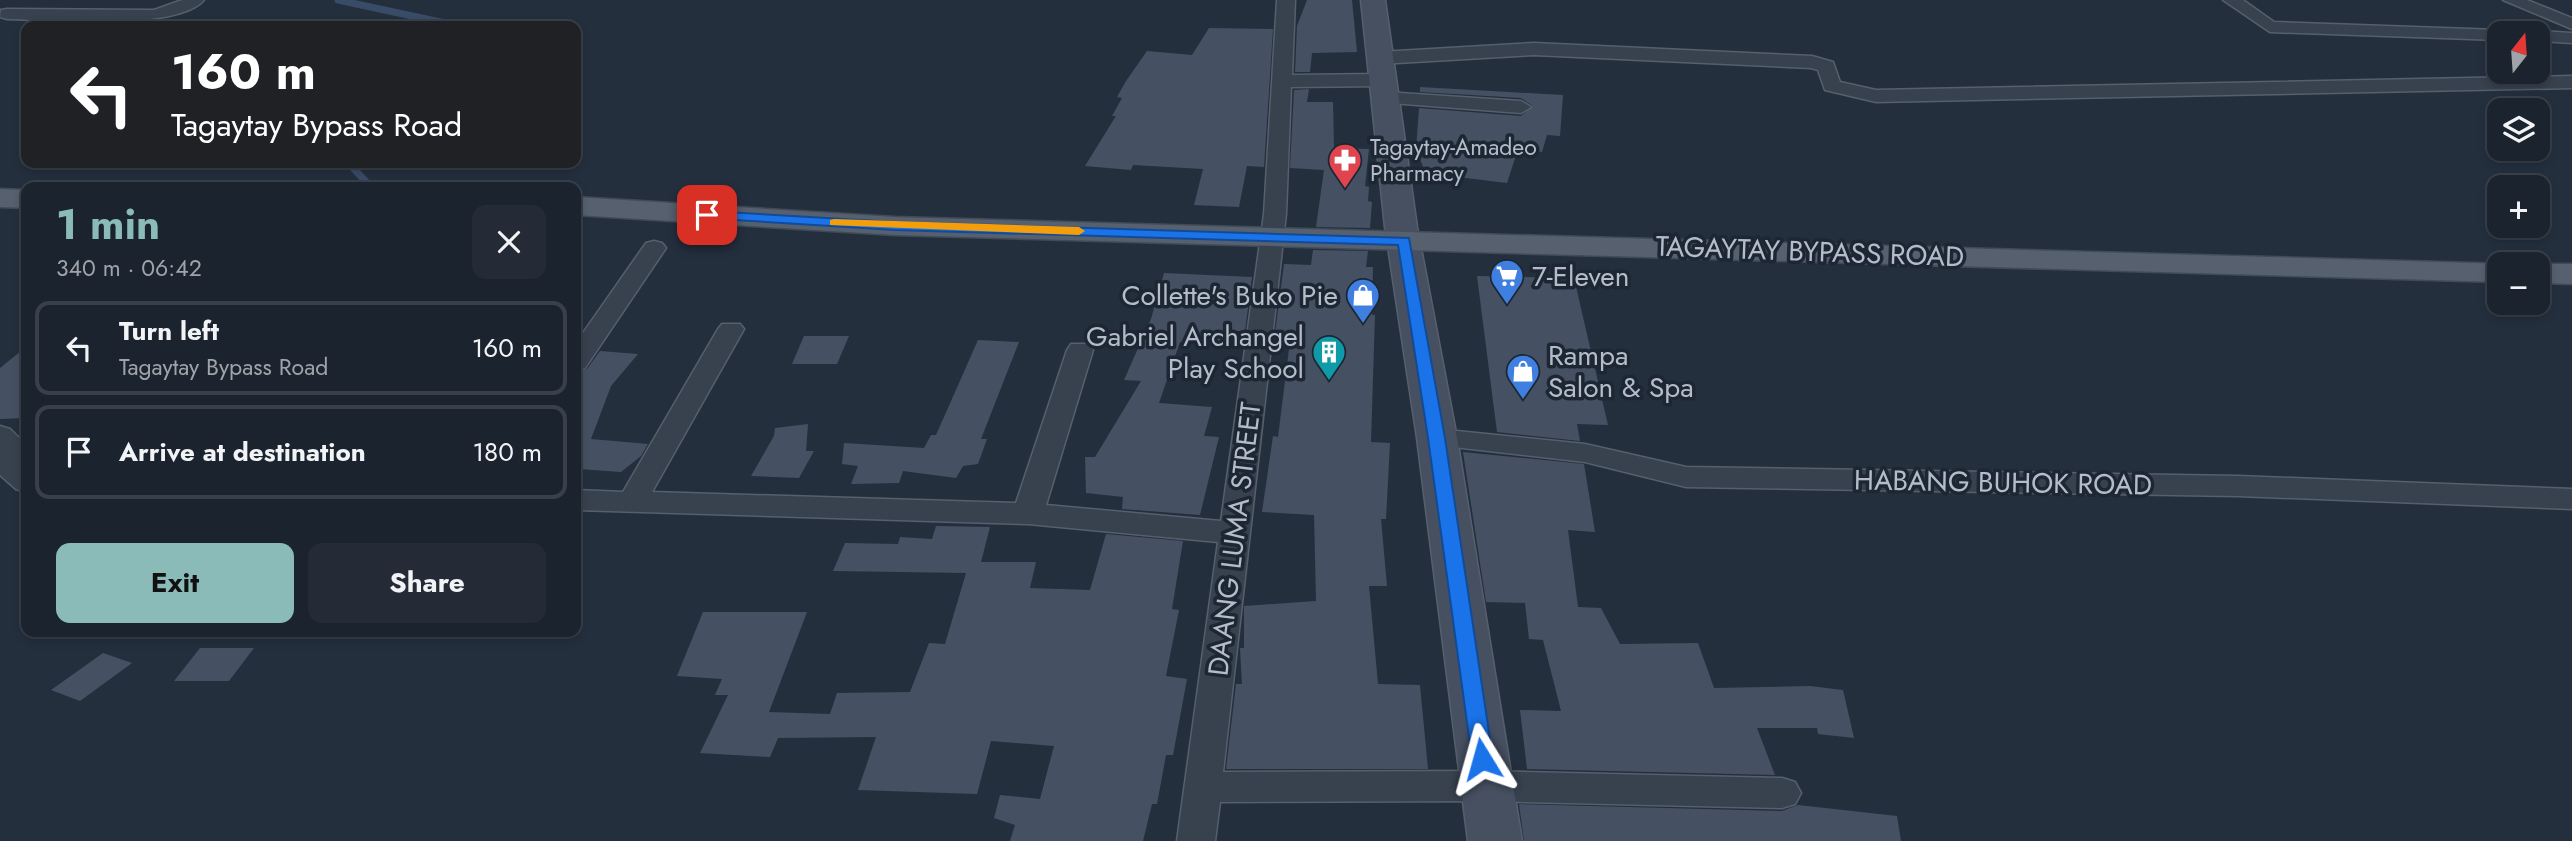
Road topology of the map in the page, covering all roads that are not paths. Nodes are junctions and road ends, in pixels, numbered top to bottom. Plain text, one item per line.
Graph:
1 (35, 0) edge
2 (195, 0) edge
3 (1286, 0) edge
4 (1373, 0) edge
5 (2232, 0) edge
6 (2512, 0) edge
7 (4, 15) edge
8 (2572, 24) edge
9 (2487, 35) edge
10 (2550, 37) edge
11 (2572, 38) edge
12 (1382, 79) junction
13 (1283, 81) junction
14 (2572, 82) edge
15 (1521, 107) dead end
16 (0, 198) edge
17 (21, 199) edge
18 (581, 206) edge
19 (1272, 237) junction
20 (1404, 241) junction
21 (654, 248) dead end
22 (2487, 272) edge
23 (2550, 273) edge
24 (2572, 274) edge
25 (731, 329) dead end
26 (1080, 350) dead end
27 (581, 355) edge
28 (1437, 438) junction
29 (4, 445) edge
30 (21, 479) edge
31 (2572, 499) edge
32 (581, 500) edge
33 (632, 501) junction
34 (1028, 514) junction
35 (1235, 533) junction
36 (1486, 786) junction
37 (1201, 787) junction
38 (1782, 793) dead end
39 (1196, 841) edge
40 (1495, 841) edge

1 - 7 street
2 - 7 street
3 - 13 street, DAANG LUMA STREET
4 - 12 main road
5 - 9 street
6 - 8 street
10 - 11 street
12 - 13 street
12 - 14 street
12 - 15 street
12 - 20 main road
13 - 19 street, DAANG LUMA STREET
16 - 17 main road
18 - 19 main road, TAGAYTAY BYPASS ROAD
19 - 20 main road, TAGAYTAY BYPASS ROAD
19 - 35 street, DAANG LUMA STREET
20 - 22 main road, TAGAYTAY BYPASS ROAD
20 - 28 main road
21 - 27 street
23 - 24 main road
25 - 33 street
26 - 34 street
28 - 31 street, HABANG BUHOK ROAD
28 - 36 main road
29 - 30 street
32 - 33 street
33 - 34 street
34 - 35 street
35 - 37 street, DAANG LUMA STREET
36 - 37 street
36 - 38 street
36 - 40 main road
37 - 39 street, DAANG LUMA STREET

